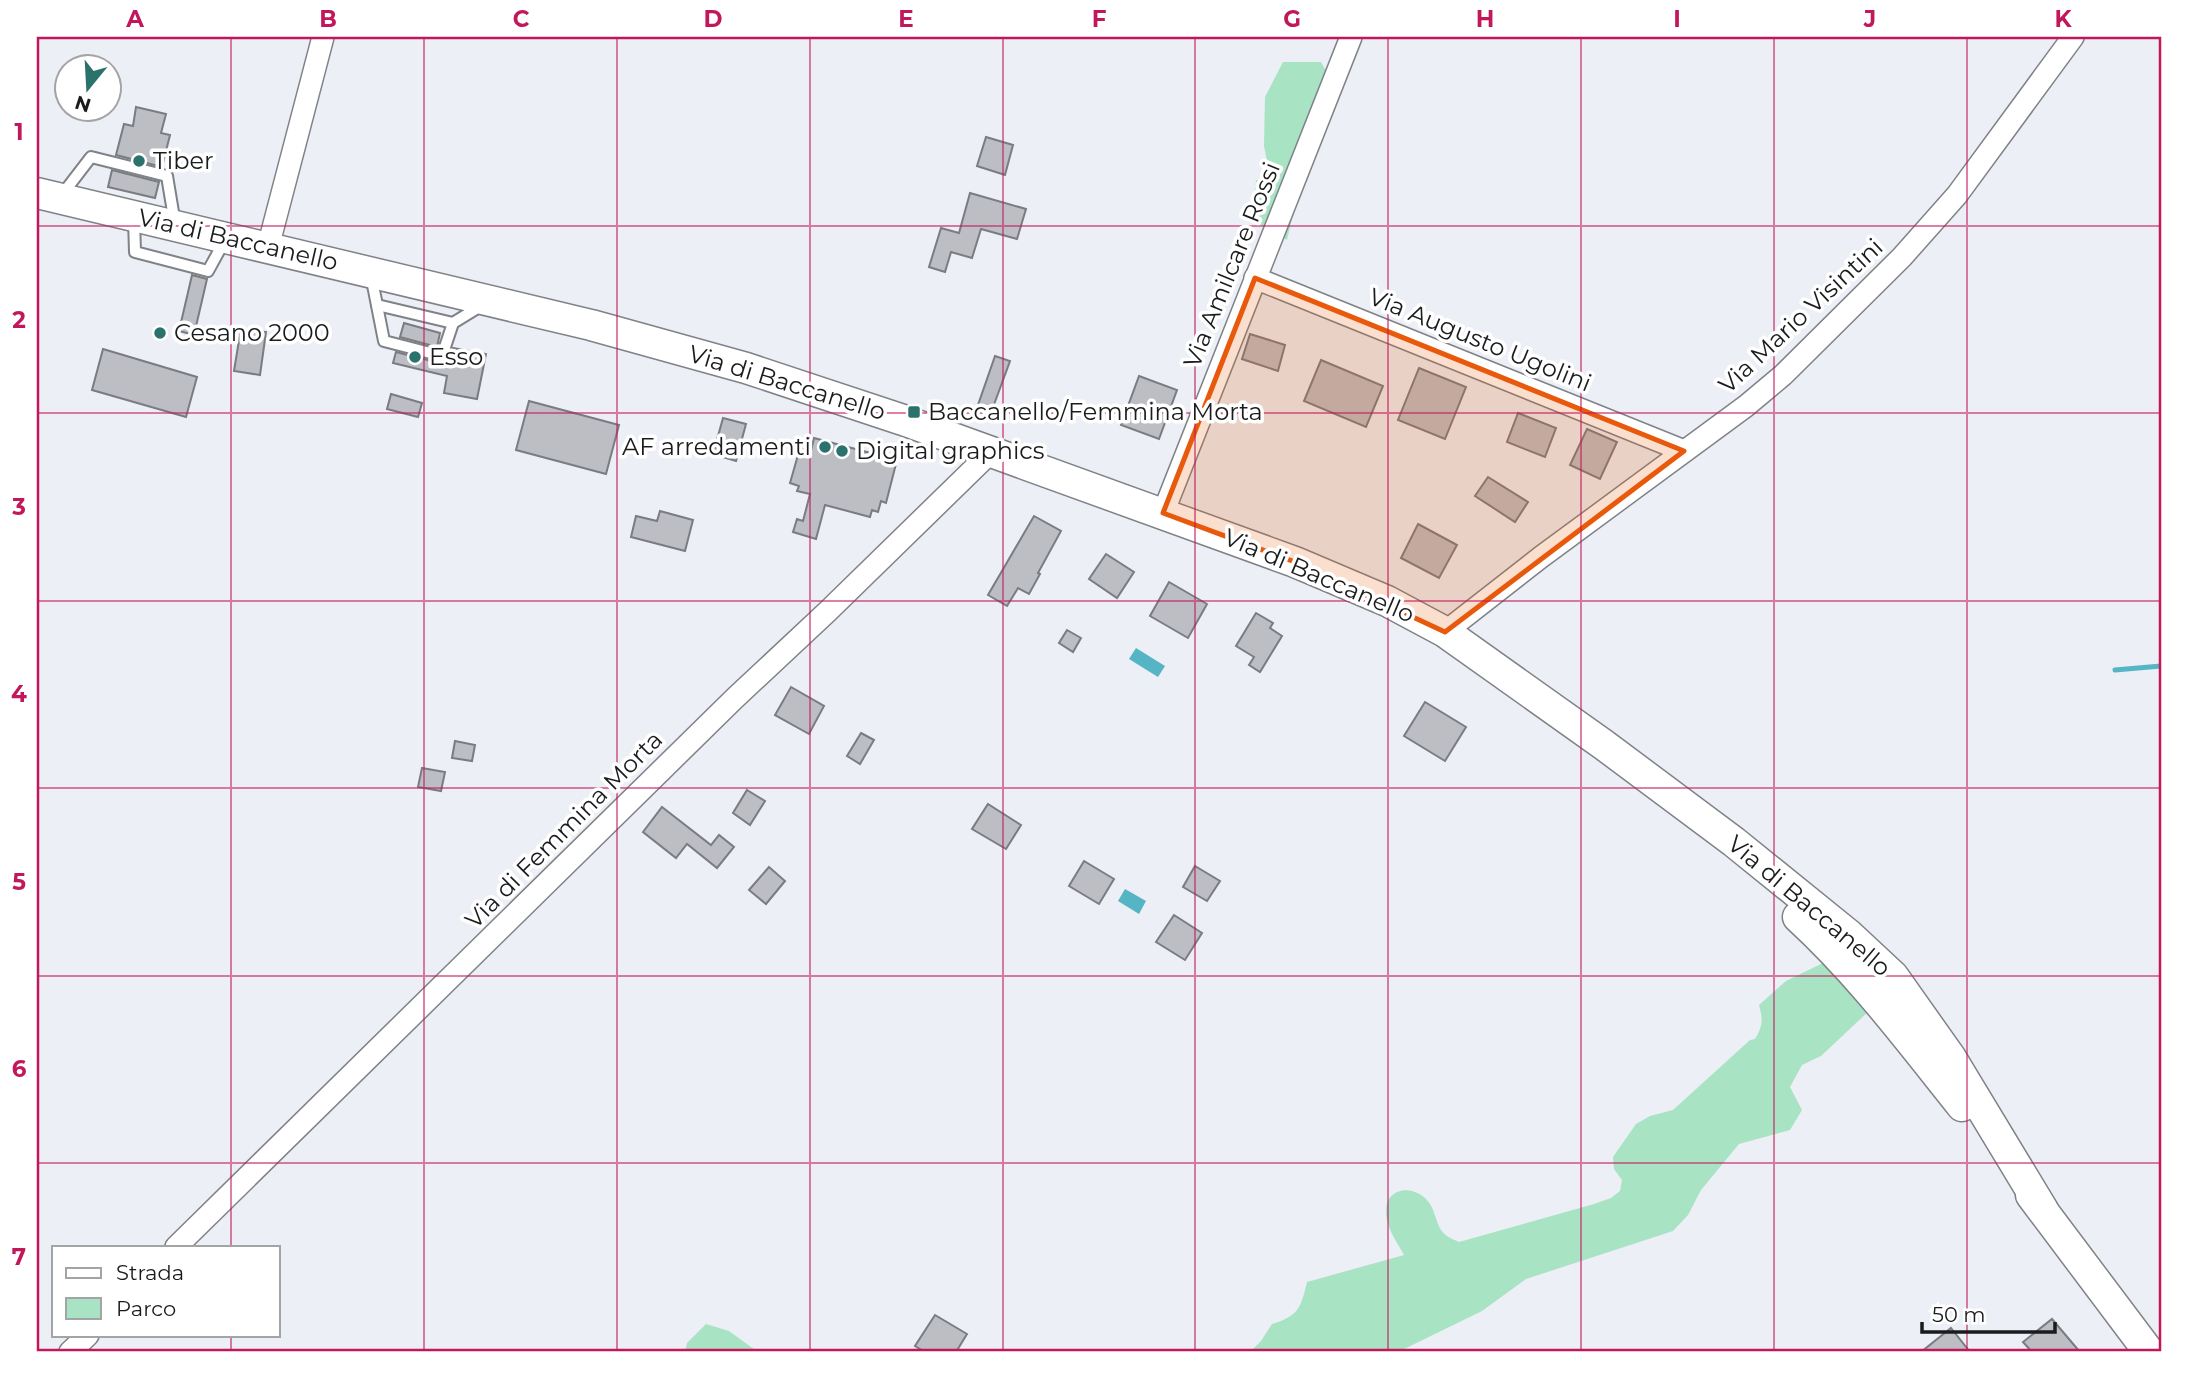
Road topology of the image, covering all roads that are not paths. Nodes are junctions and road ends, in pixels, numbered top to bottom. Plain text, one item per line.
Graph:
1 (323, 37) edge
2 (1350, 37) edge
3 (2073, 37) edge
4 (48, 196) edge
5 (134, 216) junction
6 (175, 225) junction
7 (226, 238) junction
8 (268, 247) junction
9 (370, 272) junction
10 (1255, 278) junction
11 (490, 301) junction
12 (377, 305) junction
13 (453, 323) junction
14 (1684, 451) junction
15 (991, 452) junction
16 (1163, 513) junction
17 (1445, 632) junction
18 (177, 1246) edge
19 (87, 1336) edge
20 (71, 1352) edge
21 (2149, 1352) edge

1 - 8 street
2 - 10 street, Via Amilcare Rossi
3 - 14 street, Via Mario Visintini
4 - 5 street, Via di Baccanello
4 - 6 lane
5 - 6 street, Via di Baccanello
5 - 7 lane
6 - 7 street, Via di Baccanello
7 - 8 street, Via di Baccanello
8 - 9 street, Via di Baccanello
9 - 11 street, Via di Baccanello
9 - 12 lane
10 - 14 street, Via Augusto Ugolini
10 - 16 street, Via Amilcare Rossi
11 - 13 lane
11 - 15 street, Via di Baccanello
12 - 13 lane
12 - 13 lane
14 - 17 street, Via Mario Visintini
15 - 16 street, Via di Baccanello
15 - 18 street, Via di Femmina Morta
16 - 17 street, Via di Baccanello
17 - 21 street, Via di Baccanello
19 - 20 street

